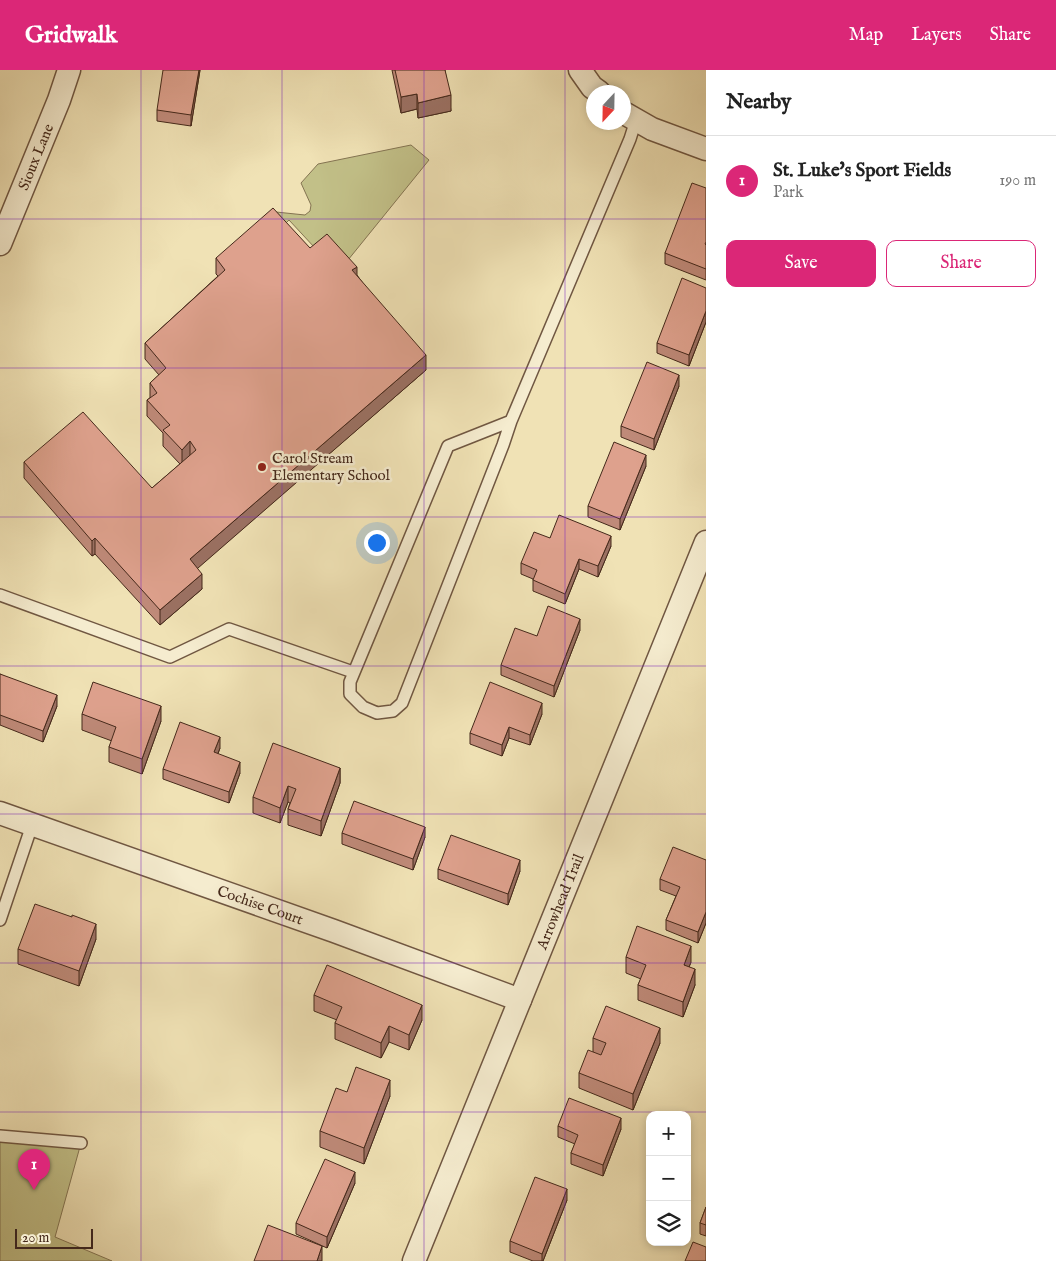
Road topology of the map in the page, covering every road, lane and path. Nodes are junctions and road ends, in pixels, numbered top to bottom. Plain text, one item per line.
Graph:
1 (69, 70) edge
2 (580, 70) edge
3 (591, 85) edge
4 (631, 117) edge
5 (630, 130) edge
6 (706, 149) edge
7 (0, 244) edge
8 (511, 421) junction
9 (706, 542) edge
10 (0, 595) edge
11 (353, 672) junction
12 (0, 814) edge
13 (32, 825) junction
14 (0, 920) edge
15 (520, 1000) junction
16 (0, 1136) edge
17 (81, 1143) dead end
18 (414, 1261) edge

1 - 7 street, Sioux Lane
2 - 3 street
4 - 6 street
5 - 8 lane
8 - 11 lane
8 - 11 lane
9 - 15 street, Arrowhead Trail
10 - 11 lane
12 - 13 street, Cochise Court
13 - 14 lane
13 - 15 street, Cochise Court
15 - 18 street, Arrowhead Trail
16 - 17 lane

